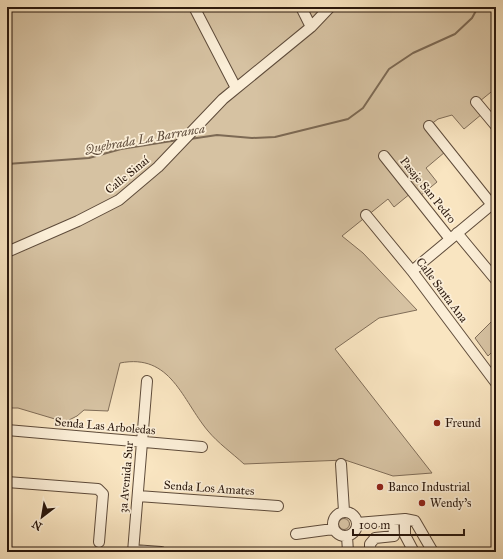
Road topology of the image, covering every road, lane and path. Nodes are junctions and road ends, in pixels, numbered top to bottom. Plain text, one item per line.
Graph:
1 (194, 7) edge
2 (301, 7) edge
3 (330, 7) edge
4 (311, 27) junction
5 (236, 88) junction
6 (476, 102) dead end
7 (429, 126) dead end
8 (496, 126) edge
9 (384, 156) dead end
10 (494, 204) edge
11 (366, 215) dead end
12 (454, 236) junction
13 (7, 252) edge
14 (412, 271) junction
15 (496, 280) edge
16 (494, 377) edge
17 (147, 381) dead end
18 (7, 430) edge
19 (142, 442) junction
20 (202, 447) dead end
21 (341, 464) dead end
22 (7, 482) edge
23 (138, 496) junction
24 (278, 506) dead end
25 (344, 511) junction
26 (405, 519) junction
27 (393, 520) junction
28 (357, 523) junction
29 (333, 529) junction
30 (296, 534) dead end
31 (347, 536) junction
32 (99, 542) dead end
33 (133, 551) edge
34 (162, 552) edge
35 (348, 552) edge
36 (370, 552) edge
37 (414, 552) edge
38 (433, 552) edge

1 - 5 street
2 - 4 street
3 - 4 street, Calle Sinaí
4 - 5 street, Calle Sinaí
5 - 13 street, Calle Sinaí
6 - 8 street
7 - 10 street
9 - 12 street, Pasaje San Pedro
10 - 12 street
11 - 14 street, Calle Santa Ana
12 - 14 street
12 - 15 street, Pasaje San Pedro
14 - 16 street, Calle Santa Ana
17 - 19 street, 3a Avenida Sur
18 - 19 street, Senda Las Arboledas
19 - 20 street, Senda Las Arboledas
19 - 23 street, 3a Avenida Sur
21 - 25 street
22 - 32 street
23 - 24 street, Senda Los Amates
23 - 33 street, 3a Avenida Sur
25 - 28 street
25 - 29 street
26 - 27 street
26 - 37 street
26 - 38 street
27 - 28 street
27 - 36 street
28 - 31 street
29 - 30 street
29 - 31 street
31 - 35 street
33 - 34 street

